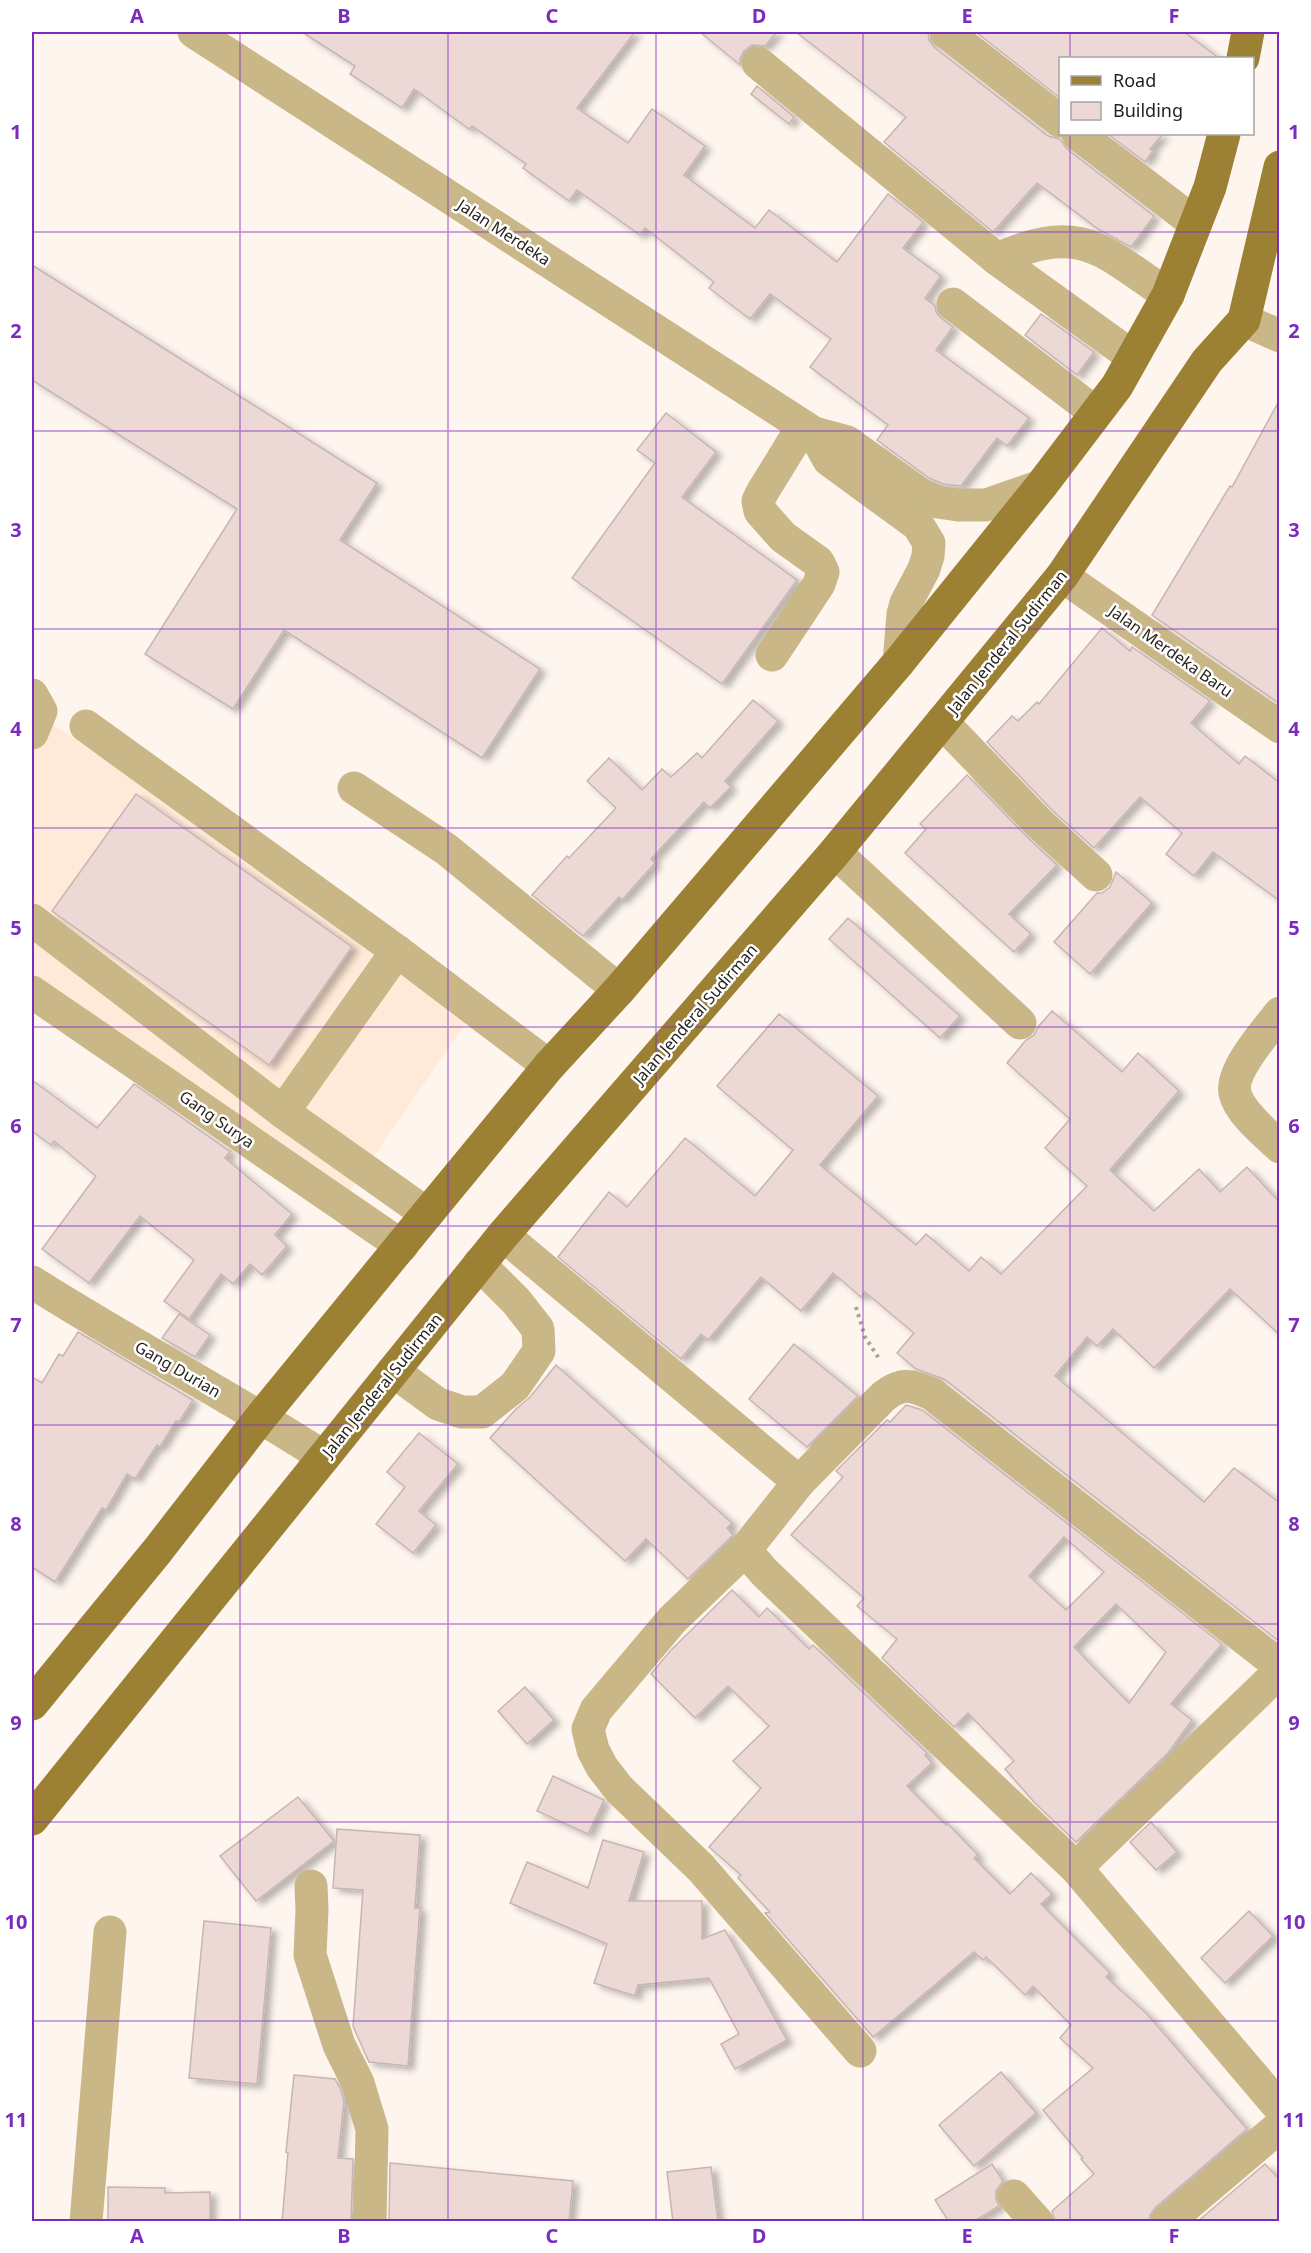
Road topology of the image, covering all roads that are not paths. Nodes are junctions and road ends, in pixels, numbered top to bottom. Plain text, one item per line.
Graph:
1 (195, 32) edge
2 (946, 32) edge
3 (1248, 32) edge
4 (1242, 57) edge
5 (758, 63) dead end
6 (1059, 120) edge
7 (1079, 135) edge
8 (1224, 135) edge
9 (1280, 167) edge
10 (1195, 223) junction
11 (997, 259) junction
12 (1168, 295) junction
13 (952, 304) dead end
14 (1244, 320) junction
15 (1280, 336) edge
16 (1133, 357) junction
17 (1096, 413) junction
18 (808, 430) junction
19 (1041, 486) junction
20 (1062, 576) junction
21 (772, 656) dead end
22 (899, 662) junction
23 (32, 695) edge
24 (942, 722) junction
25 (86, 726) dead end
26 (1280, 726) edge
27 (32, 733) edge
28 (354, 788) dead end
29 (835, 852) junction
30 (1096, 874) dead end
31 (32, 920) edge
32 (397, 951) junction
33 (619, 990) junction
34 (32, 992) edge
35 (1280, 1012) edge
36 (1020, 1023) dead end
37 (549, 1066) junction
38 (283, 1113) junction
39 (1280, 1147) edge
40 (427, 1214) junction
41 (503, 1235) junction
42 (402, 1246) junction
43 (479, 1264) junction
44 (32, 1282) edge
45 (393, 1371) junction
46 (261, 1417) junction
47 (324, 1457) junction
48 (799, 1482) junction
49 (745, 1550) junction
50 (1280, 1666) edge
51 (1280, 1671) edge
52 (32, 1704) edge
53 (32, 1819) edge
54 (1076, 1868) junction
55 (310, 1886) dead end
56 (110, 1932) dead end
57 (860, 2051) dead end
58 (1280, 2108) edge
59 (1280, 2126) edge
60 (1014, 2196) dead end
61 (86, 2222) edge
62 (370, 2222) edge
63 (1037, 2222) edge
64 (1167, 2222) edge

1 - 18 street, Jalan Merdeka
2 - 6 street
3 - 4 main road
5 - 11 street
7 - 10 street
8 - 10 main road
9 - 14 main road, Jalan Jenderal Sudirman
10 - 12 main road
11 - 12 street
11 - 16 street
12 - 16 main road
13 - 17 street
14 - 15 street
14 - 20 main road, Jalan Jenderal Sudirman
16 - 17 main road
17 - 19 main road
18 - 19 street, Jalan Merdeka
18 - 21 street
18 - 22 street, Jalan Merdeka
19 - 22 main road
20 - 24 main road, Jalan Jenderal Sudirman
20 - 26 street, Jalan Merdeka Baru
22 - 33 main road
23 - 27 street
24 - 29 main road, Jalan Jenderal Sudirman
24 - 30 street
25 - 32 street
28 - 33 street
29 - 36 street
29 - 41 main road, Jalan Jenderal Sudirman
31 - 38 street
32 - 37 street
32 - 38 street
33 - 37 main road
34 - 42 street, Gang Surya
35 - 39 street
37 - 40 main road
38 - 40 street
40 - 42 main road
41 - 43 main road, Jalan Jenderal Sudirman
41 - 48 street
42 - 46 main road
43 - 45 main road, Jalan Jenderal Sudirman
43 - 45 street
44 - 46 street, Gang Durian
45 - 47 main road, Jalan Jenderal Sudirman
46 - 47 street, Gang Durian
46 - 52 main road
47 - 53 main road, Jalan Jenderal Sudirman
48 - 49 street
48 - 50 street
49 - 54 street
49 - 57 street
51 - 54 street
54 - 58 street
55 - 62 street
56 - 61 street
59 - 64 street
60 - 63 street

